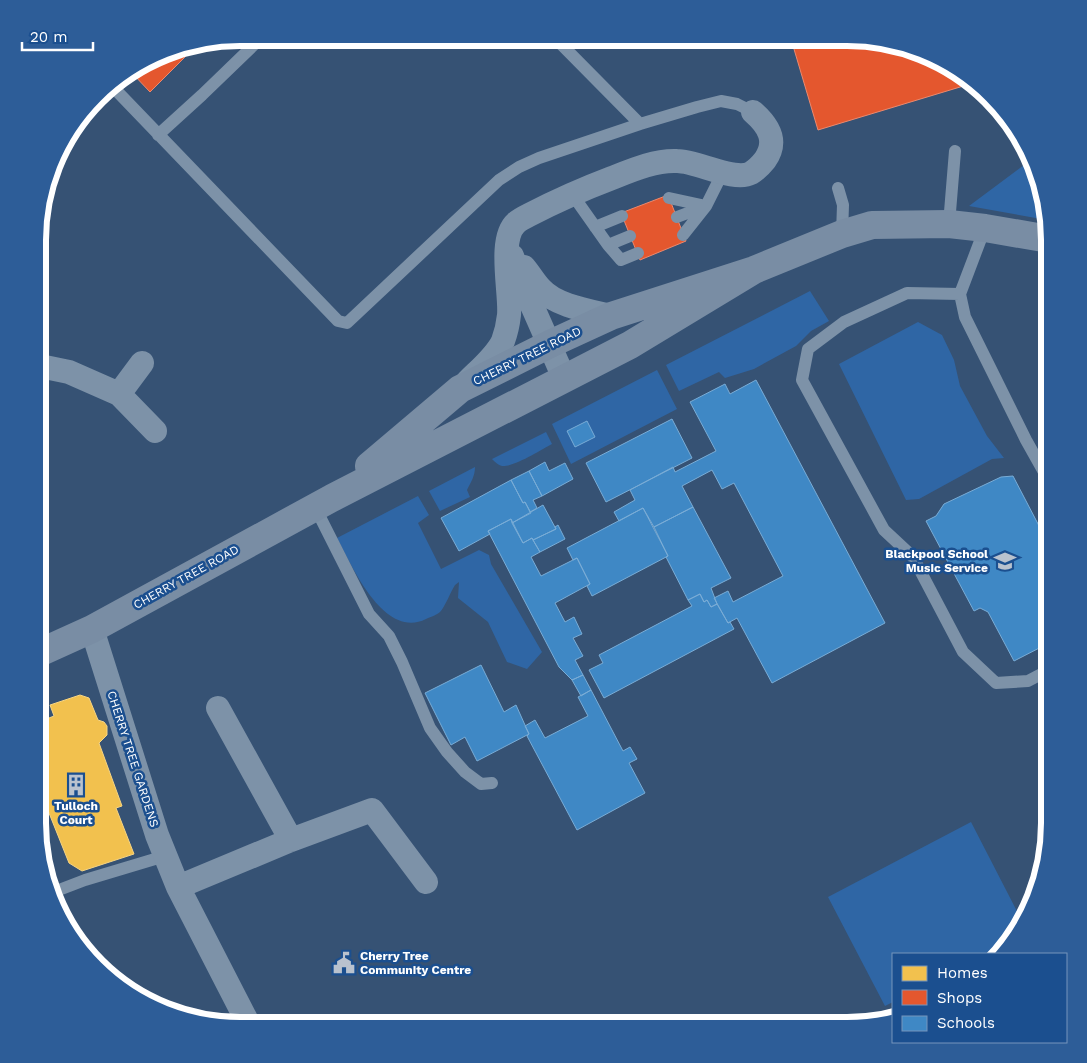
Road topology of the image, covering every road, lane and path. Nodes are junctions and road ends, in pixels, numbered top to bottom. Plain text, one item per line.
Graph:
1 (253, 46) edge
2 (563, 46) edge
3 (116, 91) edge
4 (753, 112) joint
5 (640, 124) junction
6 (158, 135) junction
7 (955, 151) dead end
8 (723, 172) junction
9 (838, 188) dead end
10 (572, 194) junction
11 (669, 198) dead end
12 (706, 206) junction
13 (622, 216) dead end
14 (677, 217) dead end
15 (949, 224) junction
16 (595, 227) junction
17 (985, 228) junction
18 (842, 234) junction
19 (683, 235) dead end
20 (630, 236) dead end
21 (1041, 238) edge
22 (608, 245) junction
23 (508, 246) junction
24 (638, 253) dead end
25 (754, 270) junction
26 (506, 277) junction
27 (960, 294) junction
28 (611, 316) junction
29 (543, 347) junction
30 (142, 363) dead end
31 (46, 367) edge
32 (558, 381) junction
33 (460, 389) junction
34 (119, 394) junction
35 (155, 431) dead end
36 (1041, 467) edge
37 (323, 502) junction
38 (92, 628) junction
39 (46, 650) edge
40 (1041, 674) edge
41 (218, 708) dead end
42 (492, 783) dead end
43 (291, 840) junction
44 (165, 856) junction
45 (426, 882) dead end
46 (178, 888) junction
47 (59, 890) edge
48 (245, 1017) edge

1 - 6 lane
2 - 5 lane
3 - 6 lane
4 - 5 lane
4 - 8 street
5 - 6 lane
7 - 15 lane
8 - 10 street
8 - 12 lane
9 - 18 lane
10 - 16 lane
10 - 23 street
11 - 12 lane
12 - 14 lane
12 - 19 lane
13 - 16 lane
15 - 17 street, CHERRY TREE ROAD
15 - 18 street, CHERRY TREE ROAD
16 - 22 lane
17 - 21 street, CHERRY TREE ROAD
17 - 27 lane
18 - 25 street, CHERRY TREE ROAD
20 - 22 lane
22 - 24 lane
23 - 26 street
23 - 28 street
23 - 29 street
25 - 28 street, CHERRY TREE ROAD
25 - 32 street, CHERRY TREE ROAD
26 - 29 street
26 - 33 street
27 - 36 lane
27 - 40 lane
28 - 29 street, CHERRY TREE ROAD
29 - 32 street
29 - 33 street, CHERRY TREE ROAD
30 - 34 street
31 - 34 street
32 - 37 street, CHERRY TREE ROAD
33 - 37 street, CHERRY TREE ROAD
34 - 35 street
37 - 38 street, CHERRY TREE ROAD
37 - 42 lane
38 - 39 street, CHERRY TREE ROAD
38 - 44 street, CHERRY TREE GARDENS
41 - 43 street
43 - 45 street
43 - 46 street
44 - 46 street, CHERRY TREE GARDENS
44 - 47 lane
46 - 48 street, CHERRY TREE GARDENS

